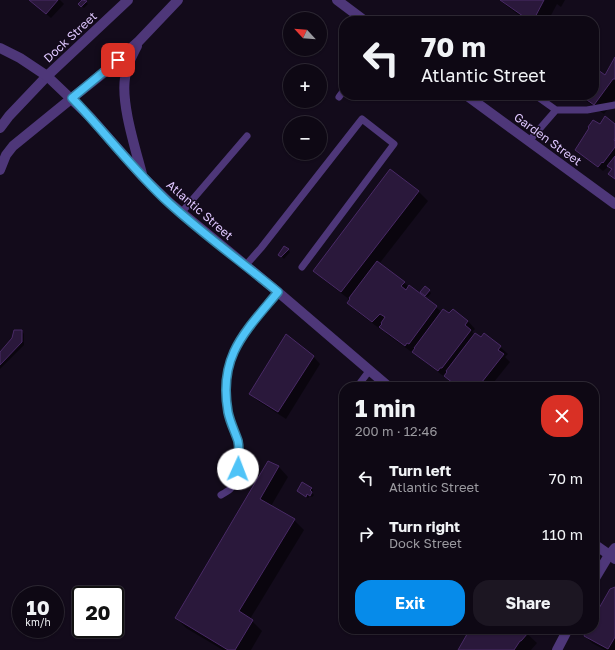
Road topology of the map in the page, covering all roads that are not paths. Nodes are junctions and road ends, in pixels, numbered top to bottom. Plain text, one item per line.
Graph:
1 (128, 0) edge
2 (178, 0) edge
3 (337, 0) edge
4 (358, 16) edge
5 (140, 41) junction
6 (0, 48) edge
7 (47, 76) junction
8 (72, 98) junction
9 (473, 100) edge
10 (542, 100) edge
11 (615, 105) edge
12 (556, 110) junction
13 (0, 128) edge
14 (247, 136) dead end
15 (529, 141) junction
16 (0, 170) edge
17 (142, 176) junction
18 (615, 204) edge
19 (181, 213) junction
20 (245, 266) junction
21 (302, 267) dead end
22 (278, 292) junction
23 (369, 371) junction
24 (361, 382) edge
25 (383, 382) edge
26 (221, 495) dead end
27 (599, 547) edge
28 (613, 554) edge
29 (599, 573) edge
30 (565, 634) edge
31 (557, 650) edge

1 - 7 street, Dock Street
2 - 5 street
3 - 4 street
5 - 8 street
5 - 17 street
6 - 7 street, Atlantic Street
7 - 8 street, Atlantic Street
7 - 13 street, Dock Street
8 - 16 street
8 - 17 street, Atlantic Street
9 - 15 street, Garden Street
10 - 12 lane
11 - 12 lane
12 - 15 lane
14 - 19 lane
15 - 18 street, Garden Street
17 - 19 street, Atlantic Street
19 - 20 street, Atlantic Street
20 - 21 lane
20 - 22 street, Atlantic Street
22 - 23 street, Atlantic Street
22 - 26 lane
23 - 24 lane
23 - 25 street, Atlantic Street
27 - 28 street
28 - 29 street
30 - 31 street

